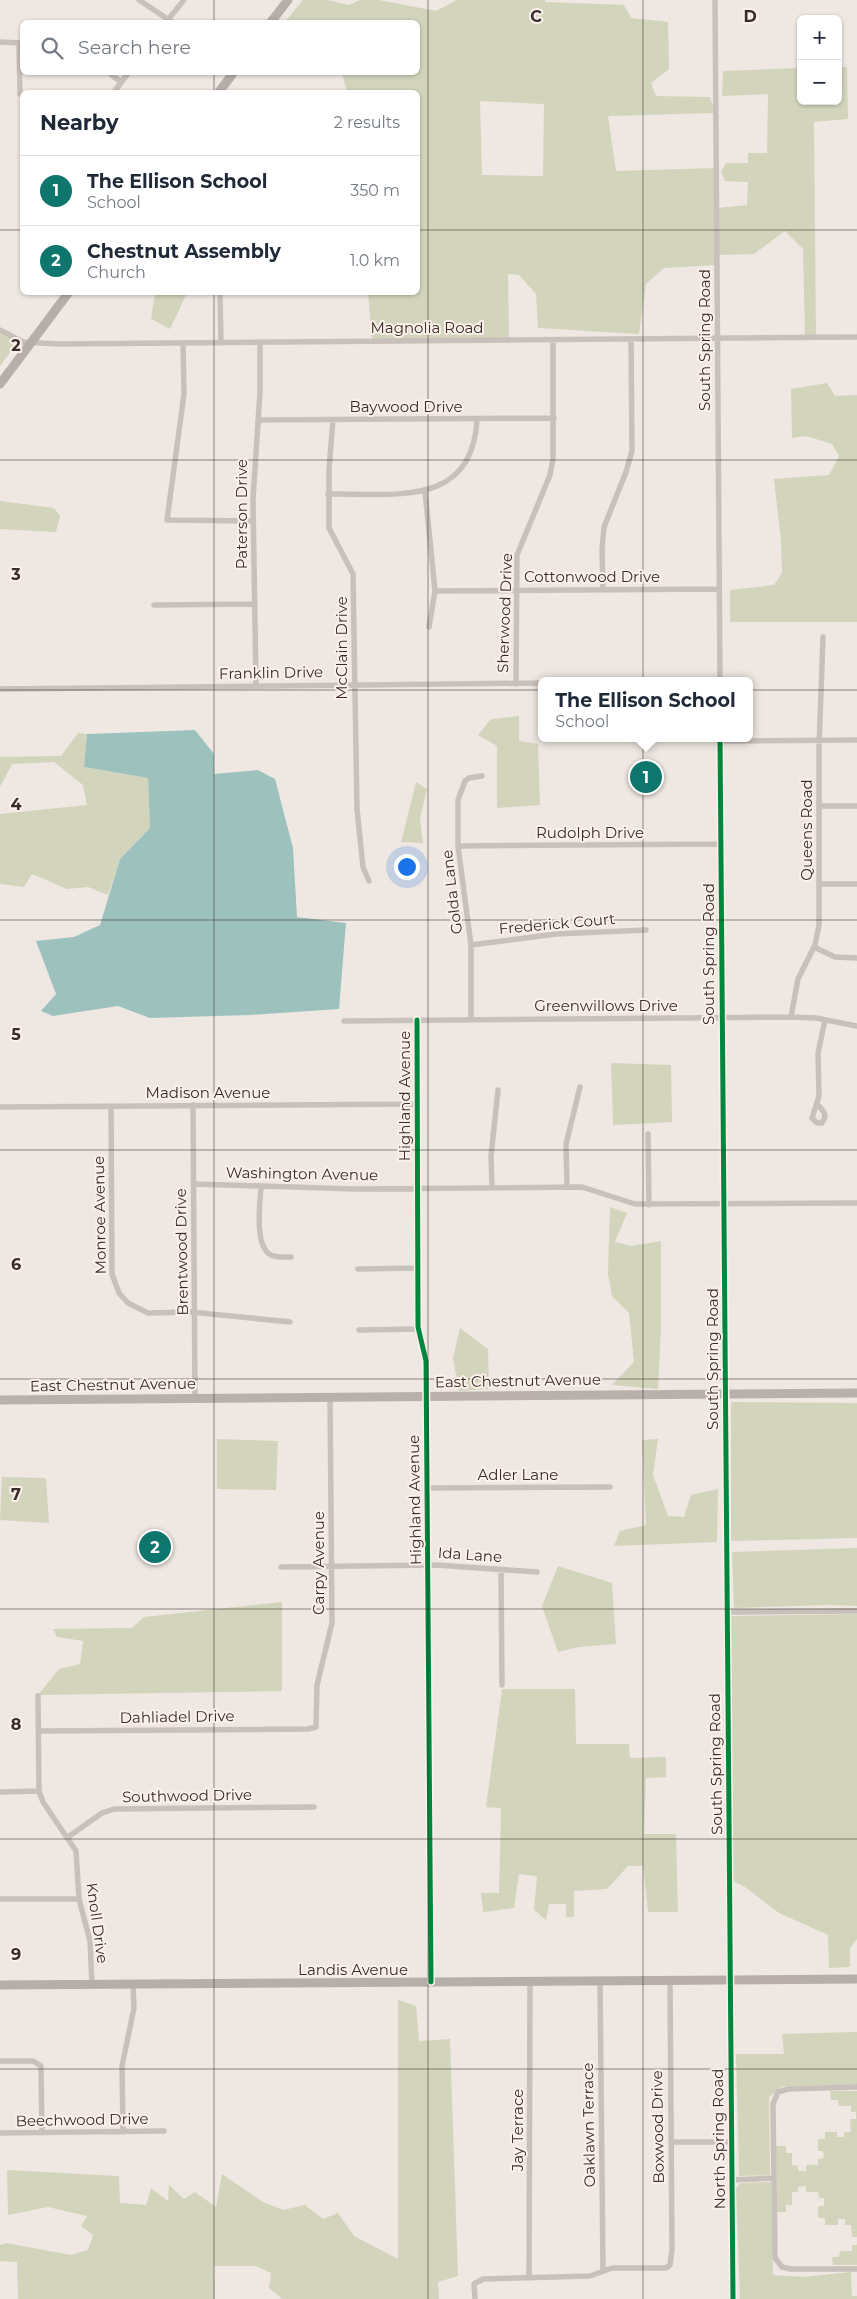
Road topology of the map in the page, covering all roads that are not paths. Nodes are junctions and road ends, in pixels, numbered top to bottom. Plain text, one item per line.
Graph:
1 (139, 0) edge
2 (184, 0) edge
3 (288, 0) edge
4 (715, 0) edge
5 (166, 20) edge
6 (170, 20) edge
7 (273, 20) edge
8 (0, 42) edge
9 (20, 43) edge
10 (112, 75) edge
11 (127, 75) edge
12 (232, 75) edge
13 (122, 82) junction
14 (116, 90) edge
15 (220, 90) edge
16 (20, 94) dead end
17 (67, 295) edge
18 (220, 295) edge
19 (0, 330) edge
20 (857, 338) edge
21 (631, 339) junction
22 (717, 339) junction
23 (553, 340) junction
24 (31, 342) junction
25 (260, 342) junction
26 (183, 343) junction
27 (221, 343) junction
28 (0, 384) edge
29 (554, 418) junction
30 (477, 419) junction
31 (258, 420) junction
32 (333, 420) junction
33 (426, 491) junction
34 (328, 494) junction
35 (253, 521) junction
36 (603, 589) junction
37 (719, 589) junction
38 (435, 590) junction
39 (515, 590) junction
40 (255, 604) junction
41 (154, 605) dead end
42 (429, 627) dead end
43 (823, 637) dead end
44 (720, 677) edge
45 (538, 683) edge
46 (516, 684) junction
47 (354, 685) junction
48 (256, 686) junction
49 (0, 689) edge
50 (753, 740) edge
51 (820, 740) junction
52 (857, 740) edge
53 (720, 742) edge
54 (482, 776) dead end
55 (819, 806) junction
56 (857, 806) edge
57 (721, 844) junction
58 (458, 846) junction
59 (369, 881) dead end
60 (819, 884) junction
61 (857, 884) edge
62 (646, 930) dead end
63 (471, 945) junction
64 (814, 947) junction
65 (857, 958) edge
66 (722, 1017) junction
67 (791, 1017) junction
68 (471, 1019) junction
69 (416, 1020) junction
70 (825, 1020) junction
71 (344, 1021) dead end
72 (857, 1026) edge
73 (580, 1087) dead end
74 (498, 1090) dead end
75 (417, 1104) junction
76 (193, 1105) junction
77 (111, 1106) junction
78 (819, 1106) dead end
79 (0, 1108) edge
80 (648, 1134) dead end
81 (194, 1184) junction
82 (261, 1186) junction
83 (567, 1186) junction
84 (492, 1187) junction
85 (418, 1188) junction
86 (857, 1203) edge
87 (724, 1204) junction
88 (648, 1205) junction
89 (291, 1257) dead end
90 (358, 1268) dead end
91 (418, 1268) junction
92 (195, 1313) junction
93 (290, 1322) dead end
94 (419, 1329) junction
95 (359, 1330) dead end
96 (857, 1393) edge
97 (725, 1394) junction
98 (426, 1396) junction
99 (330, 1397) junction
100 (195, 1398) junction
101 (0, 1400) edge
102 (610, 1487) dead end
103 (427, 1488) junction
104 (428, 1565) junction
105 (332, 1566) junction
106 (281, 1567) dead end
107 (501, 1570) junction
108 (537, 1572) dead end
109 (857, 1611) edge
110 (727, 1612) junction
111 (502, 1685) dead end
112 (38, 1696) dead end
113 (316, 1727) joint
114 (39, 1731) junction
115 (39, 1791) junction
116 (0, 1792) edge
117 (314, 1807) dead end
118 (68, 1837) junction
119 (0, 1899) edge
120 (79, 1899) junction
121 (857, 1978) edge
122 (730, 1979) junction
123 (600, 1980) junction
124 (670, 1980) junction
125 (530, 1981) junction
126 (431, 1982) junction
127 (92, 1984) junction
128 (133, 1984) junction
129 (0, 1985) edge
130 (0, 2061) edge
131 (857, 2087) edge
132 (164, 2131) dead end
133 (123, 2132) junction
134 (0, 2133) edge
135 (42, 2133) junction
136 (671, 2142) junction
137 (732, 2142) junction
138 (774, 2178) junction
139 (732, 2180) junction
140 (857, 2269) edge
141 (602, 2270) junction
142 (529, 2278) junction
143 (475, 2299) edge
144 (733, 2299) edge

1 - 5 street
2 - 6 street
3 - 7 main road
4 - 22 street, South Spring Road
8 - 9 street
9 - 16 street
10 - 13 street
11 - 13 street
12 - 15 main road
13 - 14 street
17 - 24 main road
18 - 27 street
19 - 24 street, Magnolia Road
20 - 22 street, Magnolia Road
21 - 22 street, Magnolia Road
21 - 23 street, Magnolia Road
21 - 36 street
22 - 37 street, South Spring Road
23 - 25 street, Magnolia Road
23 - 29 street, Sherwood Drive
24 - 26 street, Magnolia Road
24 - 28 main road
25 - 27 street, Magnolia Road
25 - 31 street, Paterson Drive
26 - 27 street, Magnolia Road
26 - 35 street
29 - 30 street, Baywood Drive
29 - 39 street, Sherwood Drive
30 - 32 street, Baywood Drive
30 - 33 street
31 - 32 street, Baywood Drive
31 - 35 street, Paterson Drive
32 - 34 street, McClain Drive
33 - 34 street
33 - 38 street
34 - 47 street, McClain Drive
35 - 40 street, Paterson Drive
36 - 37 street, Cottonwood Drive
36 - 39 street, Cottonwood Drive
37 - 44 street, South Spring Road
38 - 39 street, Cottonwood Drive
38 - 42 street
39 - 46 street, Sherwood Drive
40 - 41 street
40 - 48 street, Paterson Drive
43 - 51 street, Queens Road
45 - 46 street, Franklin Drive
46 - 47 street, Franklin Drive
47 - 48 street, Franklin Drive
47 - 59 street, McClain Drive
48 - 49 street, Franklin Drive
50 - 51 street
51 - 52 street
51 - 55 street, Queens Road
53 - 57 street, South Spring Road
54 - 58 street, Golda Lane
55 - 56 street
55 - 60 street, Queens Road
57 - 58 street, Rudolph Drive
57 - 66 street, South Spring Road
58 - 63 street, Golda Lane
60 - 61 street
60 - 64 street, Queens Road
62 - 63 street, Frederick Court
63 - 68 street, Golda Lane
64 - 65 street
64 - 67 street, Queens Road
66 - 67 street, Greenwillows Drive
66 - 68 street, Greenwillows Drive
66 - 87 street, South Spring Road
67 - 70 street, Greenwillows Drive
68 - 69 street, Greenwillows Drive
69 - 71 street, Greenwillows Drive
69 - 75 street, Highland Avenue
70 - 72 street, Greenwillows Drive
70 - 78 street
73 - 83 street
74 - 84 street
75 - 76 street, Madison Avenue
75 - 85 street, Highland Avenue
76 - 77 street, Madison Avenue
76 - 81 street, Brentwood Drive
77 - 79 street, Madison Avenue
77 - 92 street, Monroe Avenue
80 - 88 street
81 - 82 street, Washington Avenue
81 - 92 street, Brentwood Drive
82 - 85 street, Washington Avenue
82 - 89 street
83 - 84 street, Washington Avenue
83 - 88 street, Washington Avenue
84 - 85 street, Washington Avenue
85 - 91 street, Highland Avenue
86 - 87 street, Washington Avenue
87 - 88 street, Washington Avenue
87 - 97 street, South Spring Road
90 - 91 street
91 - 94 street, Highland Avenue
92 - 93 street, Monroe Avenue
92 - 100 street, Brentwood Drive
94 - 95 street
94 - 98 street, Highland Avenue
96 - 97 street, East Chestnut Avenue
97 - 98 street, East Chestnut Avenue
97 - 110 street, South Spring Road
98 - 99 street, East Chestnut Avenue
98 - 103 street, Highland Avenue
99 - 100 street, East Chestnut Avenue
99 - 105 street, Carpy Avenue
100 - 101 street, East Chestnut Avenue
102 - 103 street, Adler Lane
103 - 104 street, Highland Avenue
104 - 105 street, Ida Lane
104 - 107 street, Ida Lane
104 - 126 street, Highland Avenue
105 - 106 street, Ida Lane
105 - 113 street, Carpy Avenue
107 - 108 street, Ida Lane
107 - 111 street
109 - 110 street
110 - 122 street, South Spring Road
112 - 114 street, Knoll Drive
113 - 114 street, Dahliadel Drive
114 - 115 street, Knoll Drive
115 - 116 street
115 - 118 street, Knoll Drive
117 - 118 street, Southwood Drive
118 - 120 street, Knoll Drive
119 - 120 street
120 - 127 street, Knoll Drive
121 - 122 main road, Landis Avenue
122 - 124 main road, Landis Avenue
122 - 137 street, North Spring Road
123 - 124 main road, Landis Avenue
123 - 125 main road, Landis Avenue
123 - 141 street, Oaklawn Terrace
124 - 136 street, Boxwood Drive
125 - 126 main road, Landis Avenue
125 - 142 street, Jay Terrace
126 - 128 main road, Landis Avenue
127 - 128 main road, Landis Avenue
127 - 129 main road, Landis Avenue
128 - 133 street
130 - 135 street
131 - 138 street
132 - 133 street, Beechwood Drive
133 - 135 street, Beechwood Drive
134 - 135 street, Beechwood Drive
136 - 137 street
136 - 141 street, Boxwood Drive
137 - 139 street, North Spring Road
138 - 139 street
138 - 140 street
139 - 144 street, North Spring Road
141 - 142 street
142 - 143 street

